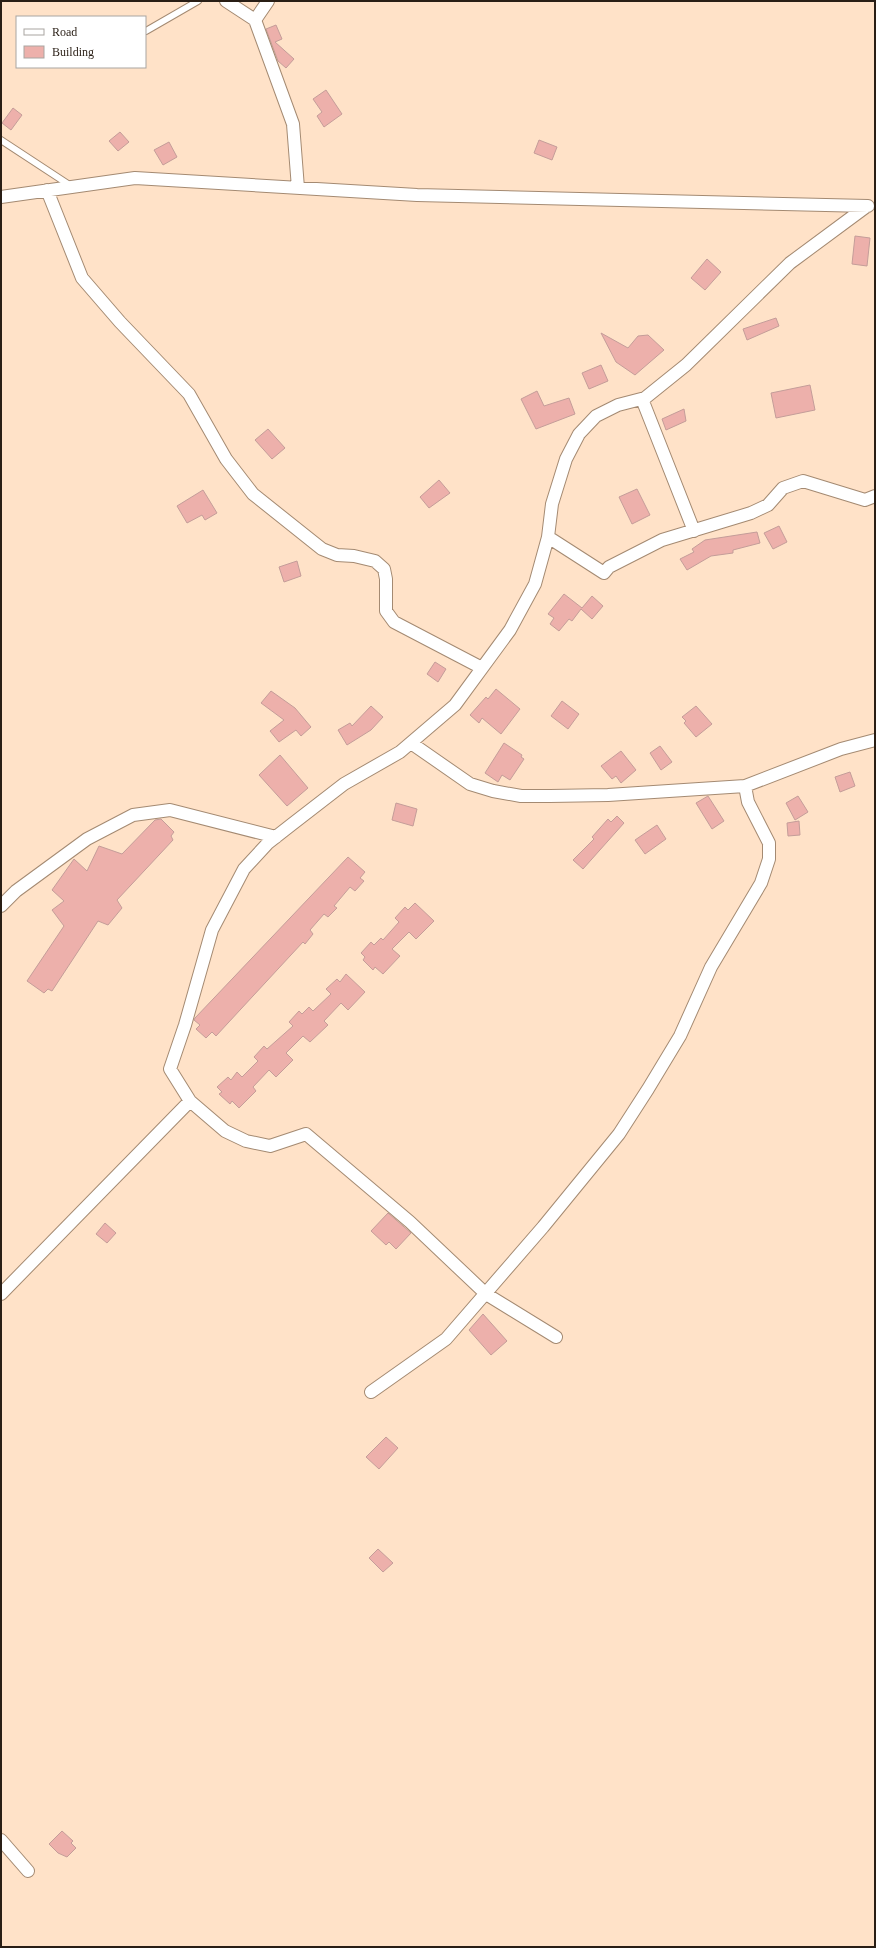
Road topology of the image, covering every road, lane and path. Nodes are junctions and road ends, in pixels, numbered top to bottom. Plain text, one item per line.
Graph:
1 (198, 1) edge
2 (226, 1) edge
3 (268, 1) edge
4 (255, 20) junction
5 (146, 31) dead end
6 (1, 140) edge
7 (72, 187) junction
8 (298, 188) junction
9 (47, 190) junction
10 (1, 196) edge
11 (871, 206) edge
12 (642, 399) junction
13 (875, 496) edge
14 (694, 531) junction
15 (548, 537) junction
16 (482, 668) junction
17 (875, 740) edge
18 (411, 743) junction
19 (745, 786) junction
20 (276, 837) junction
21 (1, 906) edge
22 (190, 1101) junction
23 (1, 1294) edge
24 (486, 1294) junction
25 (556, 1336) dead end
26 (372, 1392) dead end
27 (1, 1840) edge
28 (28, 1871) dead end

1 - 5 lane
2 - 4 street
3 - 4 street
4 - 8 street
6 - 7 lane
7 - 8 street
7 - 9 street
8 - 11 street
9 - 10 street
9 - 16 street
11 - 12 street
12 - 14 street
12 - 15 street
13 - 14 street
14 - 15 street
15 - 16 street
16 - 18 street
17 - 19 street
18 - 19 street
18 - 20 street
19 - 24 street
20 - 21 street
20 - 22 street
22 - 23 street
22 - 24 street
24 - 25 street
24 - 26 street
27 - 28 street

